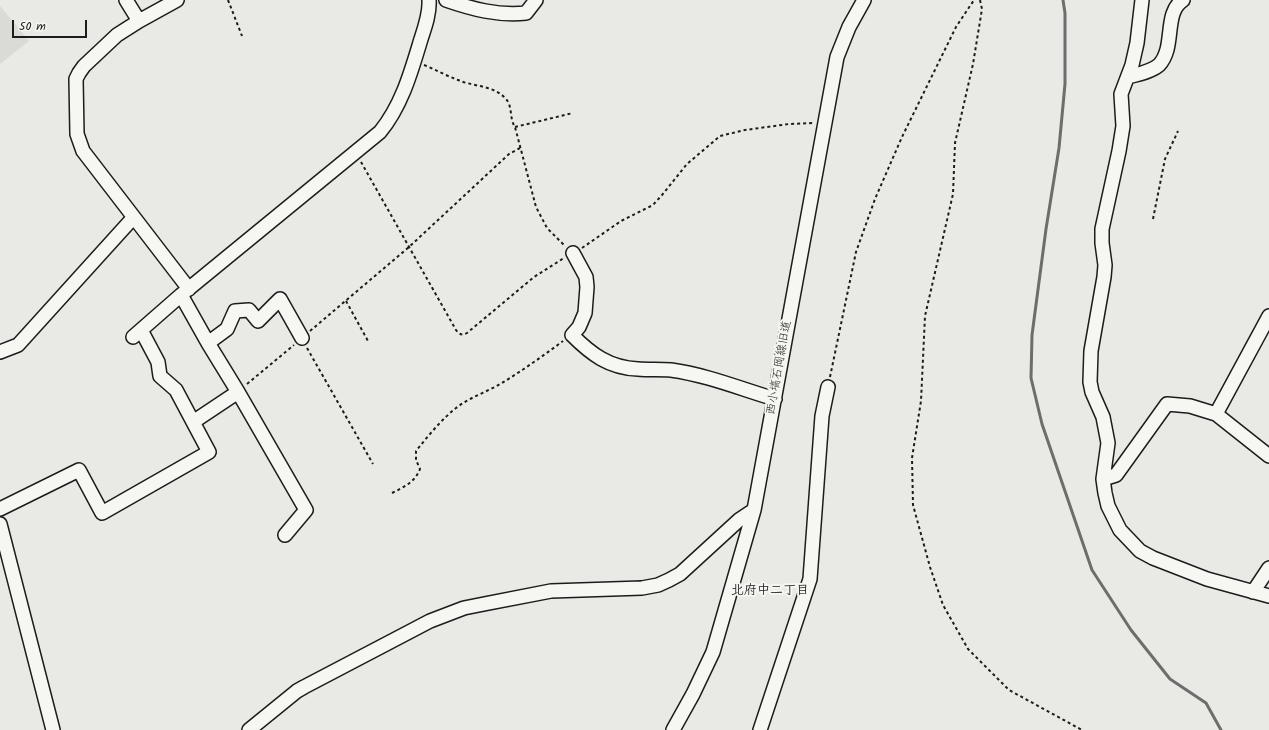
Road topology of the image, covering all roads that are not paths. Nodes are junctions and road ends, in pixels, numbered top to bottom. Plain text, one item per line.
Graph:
1 (126, 0) edge
2 (177, 0) edge
3 (429, 0) edge
4 (446, 0) edge
5 (536, 0) edge
6 (864, 0) edge
7 (1142, 0) edge
8 (1183, 0) edge
9 (140, 20) junction
10 (1128, 77) junction
11 (133, 218) junction
12 (573, 253) road end
13 (185, 292) junction
14 (1269, 316) edge
15 (302, 338) road end
16 (208, 343) junction
17 (0, 352) edge
18 (828, 387) road end
19 (238, 392) junction
20 (775, 399) junction
21 (1216, 414) junction
22 (193, 422) junction
23 (1269, 456) edge
24 (1102, 479) junction
25 (0, 509) edge
26 (754, 510) junction
27 (0, 524) edge
28 (285, 535) dead end
29 (3, 543) edge
30 (1269, 568) edge
31 (1253, 592) junction
32 (1269, 596) edge
33 (53, 730) edge
34 (249, 730) edge
35 (673, 730) edge
36 (760, 730) edge

1 - 9 street
2 - 9 street
3 - 13 street
4 - 5 street
6 - 20 street, 西小塙石岡線旧道
7 - 10 street
8 - 10 street
9 - 11 street
10 - 24 street
11 - 13 street
11 - 17 street
12 - 20 street
13 - 16 street
13 - 22 street
14 - 21 street
15 - 16 street
16 - 19 street
18 - 36 street
19 - 22 street
19 - 28 street
20 - 26 street, 西小塙石岡線旧道
21 - 23 street
21 - 24 street
22 - 25 street
24 - 31 street
26 - 34 street
26 - 35 street, 西小塙石岡線旧道
27 - 29 street
29 - 33 street
30 - 31 street
31 - 32 street

